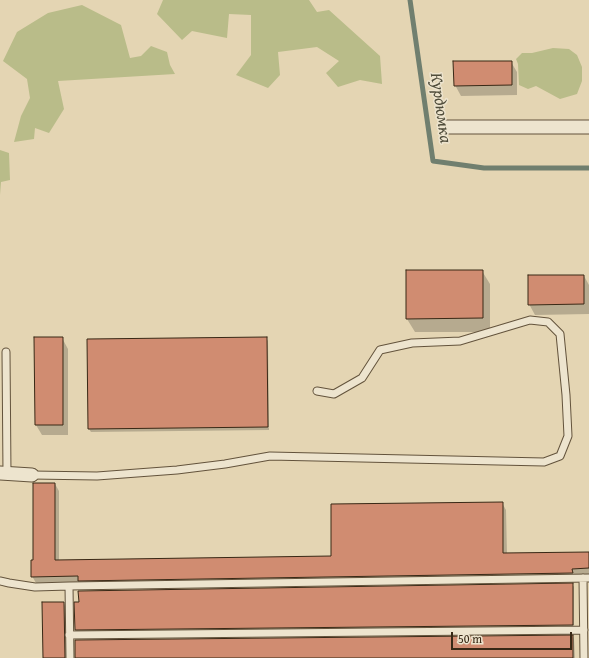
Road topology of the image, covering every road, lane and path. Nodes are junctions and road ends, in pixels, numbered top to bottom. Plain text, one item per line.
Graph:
1 (446, 127) dead end
2 (589, 127) edge
3 (6, 352) dead end
4 (316, 391) dead end
5 (4, 473) edge
6 (32, 475) joint
7 (586, 578) edge
8 (0, 581) edge
9 (69, 586) junction
10 (584, 630) junction
11 (70, 635) junction
12 (70, 658) edge
13 (584, 658) edge

1 - 2 street
3 - 5 lane
4 - 6 lane
5 - 6 street
7 - 9 lane
7 - 10 lane
8 - 9 lane
9 - 11 lane
10 - 11 lane
10 - 13 lane
11 - 12 lane

